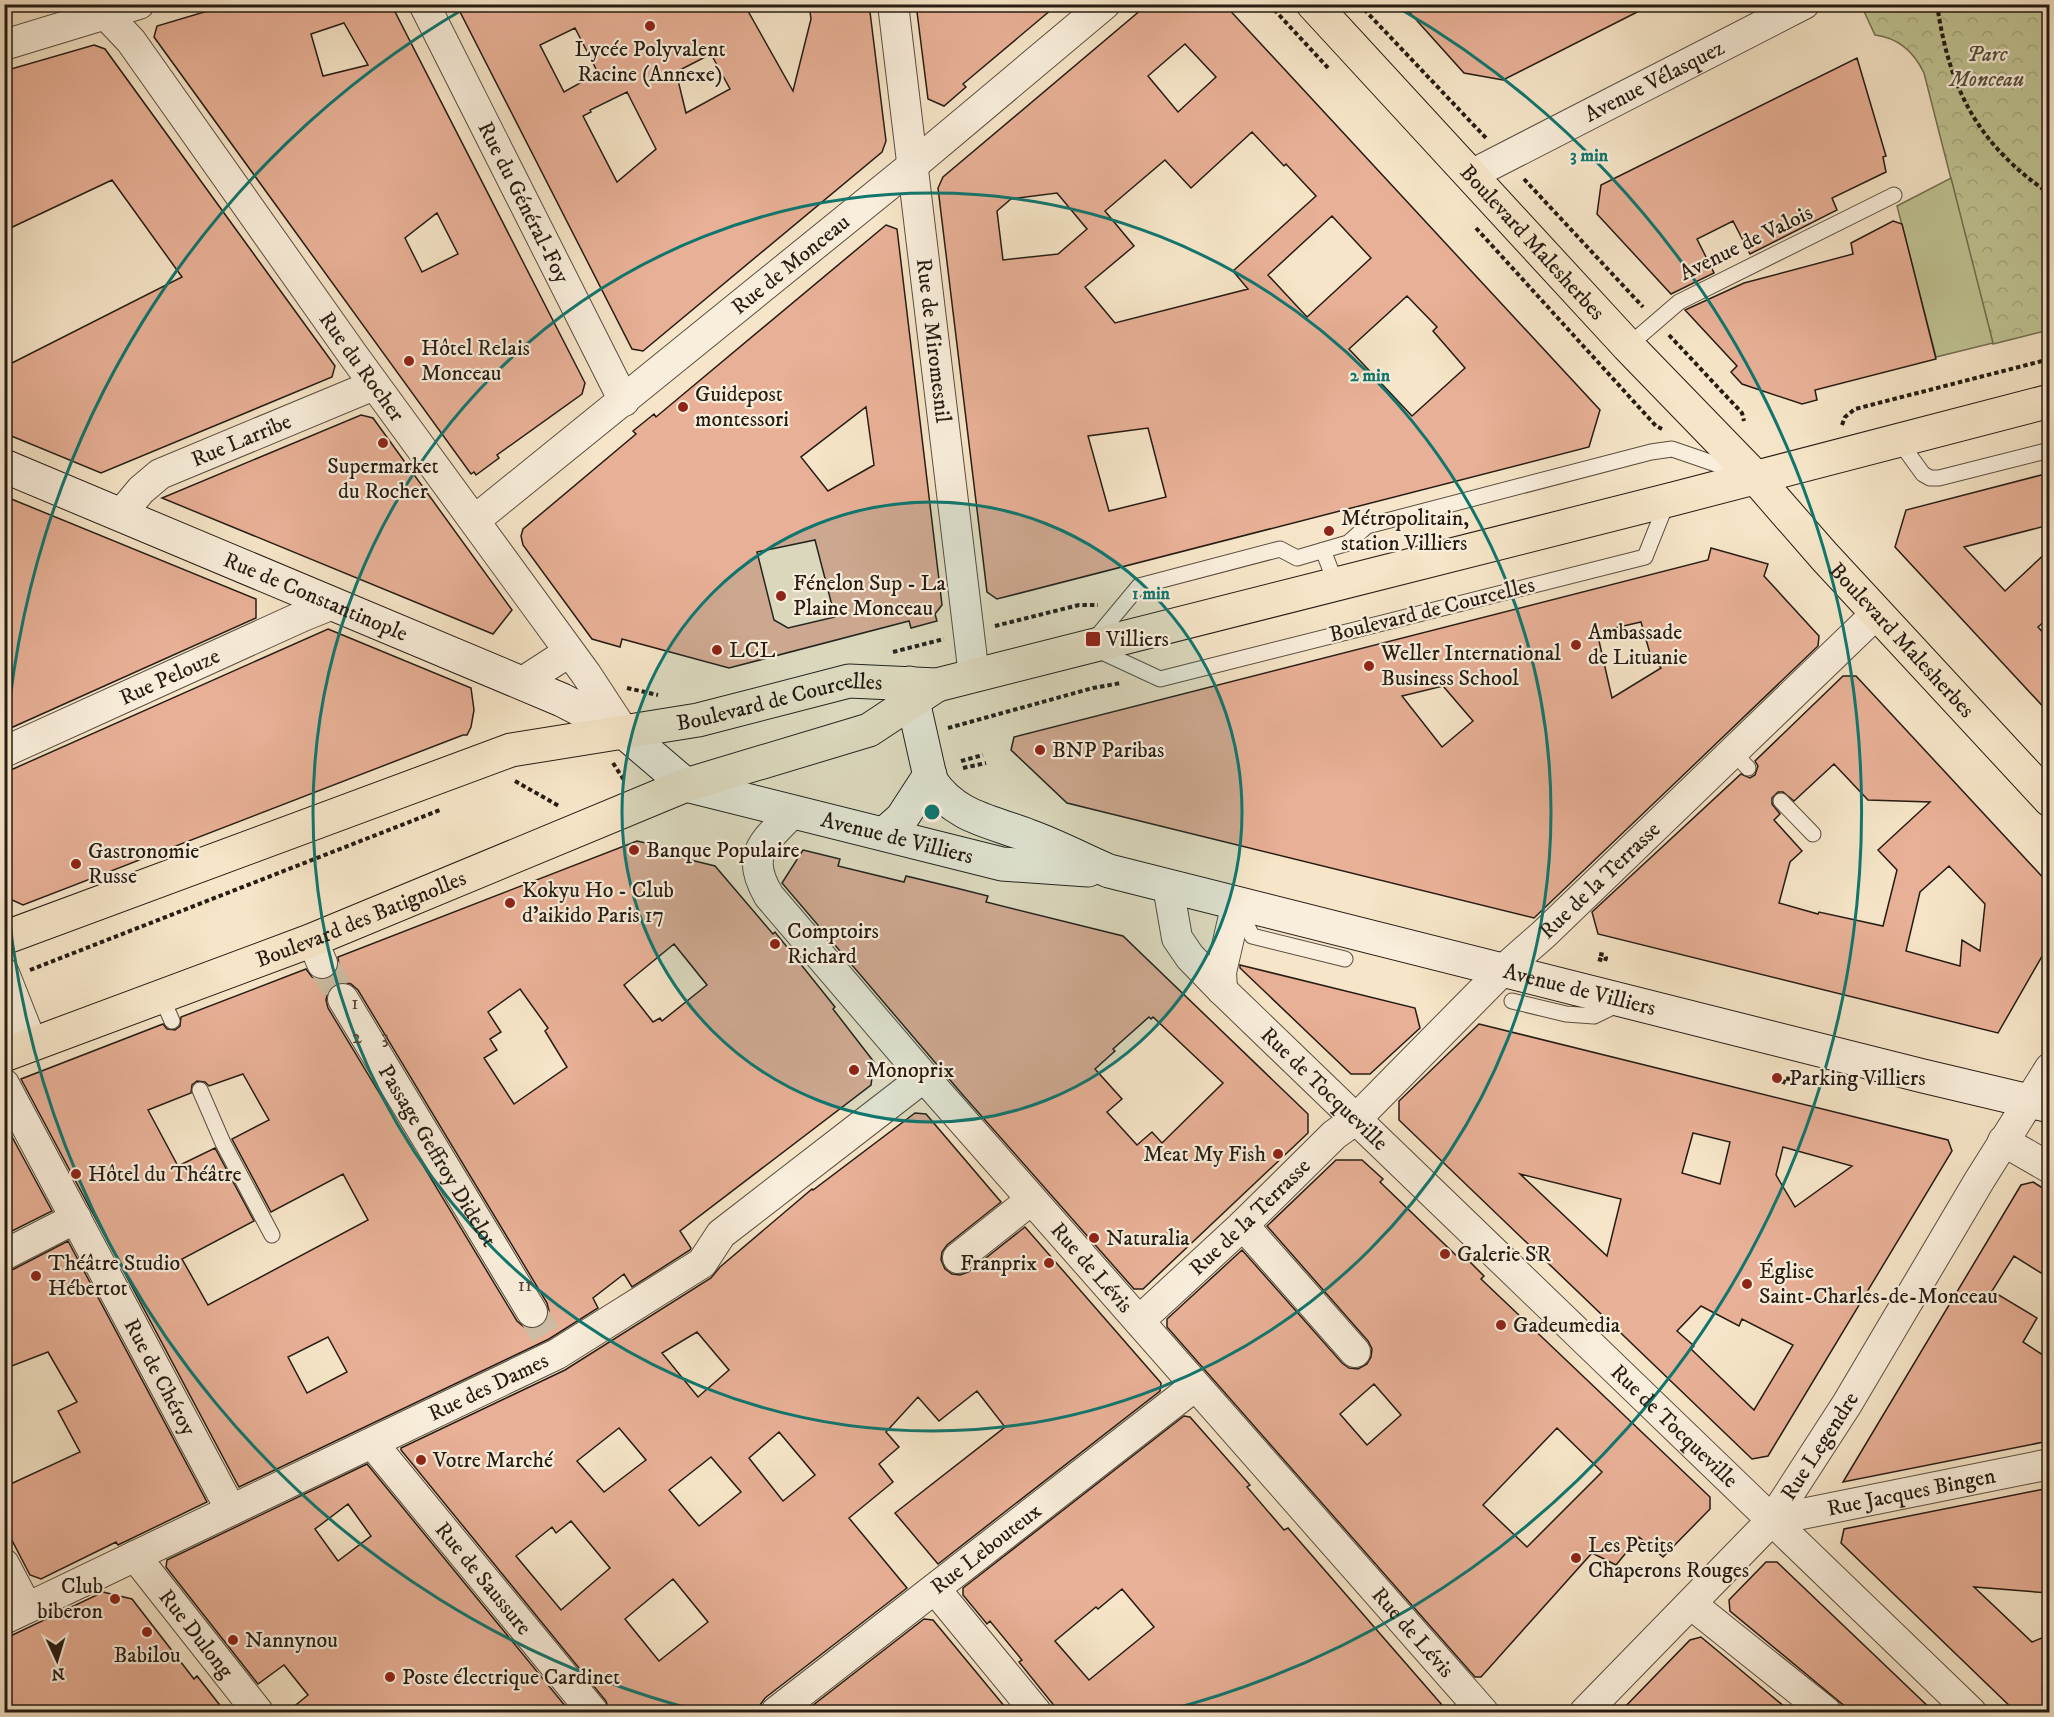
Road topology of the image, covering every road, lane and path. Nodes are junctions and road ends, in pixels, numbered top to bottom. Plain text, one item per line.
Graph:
1 (140, 4) edge
2 (424, 4) edge
3 (893, 4) edge
4 (1105, 4) edge
5 (1359, 4) edge
6 (1804, 4) edge
7 (1866, 4) edge
8 (1937, 4) edge
9 (1321, 7) edge
10 (100, 10) edge
11 (1865, 12) dead end
12 (4, 45) edge
13 (1504, 157) junction
14 (912, 166) junction
15 (1471, 175) junction
16 (2049, 194) edge
17 (1894, 195) dead end
18 (1656, 321) junction
19 (1628, 346) junction
20 (2049, 359) edge
21 (374, 385) junction
22 (624, 401) junction
23 (2049, 401) edge
24 (1744, 424) dead end
25 (1841, 428) dead end
26 (1899, 441) junction
27 (2049, 450) edge
28 (4, 466) edge
29 (1756, 478) junction
30 (1668, 501) junction
31 (121, 514) junction
32 (475, 520) junction
33 (1323, 550) junction
34 (1336, 584) junction
35 (333, 604) junction
36 (1123, 605) junction
37 (1877, 613) junction
38 (993, 627) dead end
39 (1089, 646) junction
40 (569, 652) junction
41 (974, 676) junction
42 (1160, 679) junction
43 (521, 683) junction
44 (618, 685) dead end
45 (919, 690) junction
46 (668, 696) dead end
47 (944, 729) dead end
48 (616, 743) junction
49 (4, 752) edge
50 (984, 755) dead end
51 (961, 761) dead end
52 (986, 763) dead end
53 (963, 768) dead end
54 (930, 775) junction
55 (626, 782) dead end
56 (686, 785) junction
57 (504, 786) dead end
58 (2049, 800) edge
59 (1781, 801) dead end
60 (450, 807) dead end
61 (563, 807) dead end
62 (793, 812) junction
63 (884, 834) junction
64 (1814, 834) dead end
65 (1109, 872) junction
66 (1168, 886) junction
67 (1237, 903) junction
68 (4, 938) edge
69 (1345, 959) dead end
70 (1503, 970) junction
71 (6, 976) edge
72 (1222, 990) junction
73 (343, 999) tunnel mouth
74 (1512, 1001) dead end
75 (1625, 1001) junction
76 (18, 1049) edge
77 (2049, 1068) edge
78 (924, 1077) junction
79 (4, 1084) edge
80 (200, 1090) dead end
81 (2039, 1103) edge
82 (1356, 1119) junction
83 (2003, 1141) junction
84 (2049, 1168) edge
85 (1031, 1200) junction
86 (76, 1218) junction
87 (1243, 1225) junction
88 (272, 1234) dead end
89 (4, 1255) edge
90 (958, 1258) dead end
91 (1139, 1321) junction
92 (542, 1329) tunnel mouth
93 (1355, 1352) dead end
94 (1195, 1386) junction
95 (373, 1443) junction
96 (2049, 1464) edge
97 (231, 1510) junction
98 (1772, 1520) junction
99 (135, 1556) junction
100 (4, 1564) edge
101 (930, 1583) junction
102 (1691, 1604) junction
103 (16, 1613) edge
104 (258, 1713) edge
105 (593, 1713) edge
106 (776, 1713) edge
107 (1036, 1713) edge
108 (1483, 1713) edge
109 (1585, 1713) edge
110 (1826, 1713) edge
111 (1971, 1713) edge

1 - 10 street
2 - 22 street, Rue du Général-Foy
3 - 14 street, Rue de Miromesnil
4 - 14 street, Rue de Monceau
5 - 13 path, Boulevard Malesherbes
6 - 13 street, Avenue Vélasquez
7 - 11 path
8 - 16 path
9 - 15 main road, Boulevard Malesherbes
10 - 12 street
10 - 21 street, Rue du Rocher
13 - 15 street, Avenue Vélasquez
13 - 18 path, Boulevard Malesherbes
14 - 22 street, Rue de Monceau
14 - 41 street, Rue de Miromesnil
15 - 19 main road, Boulevard Malesherbes
17 - 18 lane, Avenue de Valois
18 - 19 lane, Avenue de Valois
18 - 24 path, Boulevard Malesherbes
19 - 29 main road, Boulevard Malesherbes
20 - 25 path
21 - 31 street, Rue Larribe
21 - 32 street, Rue du Rocher
22 - 32 street, Rue de Monceau
23 - 26 main road, Boulevard de Courcelles
26 - 27 lane
26 - 29 main road, Boulevard de Courcelles
28 - 31 main road, Rue de Constantinople
29 - 30 main road, Boulevard de Courcelles
29 - 33 lane
29 - 37 main road, Boulevard Malesherbes
30 - 34 main road, Boulevard de Courcelles
30 - 42 lane, Boulevard de Courcelles
31 - 35 main road, Rue de Constantinople
32 - 40 street, Rue du Rocher
33 - 34 lane
33 - 36 lane
34 - 39 main road, Boulevard de Courcelles
35 - 43 main road, Rue de Constantinople
35 - 49 street, Rue Pelouze
36 - 38 path
36 - 39 lane
37 - 58 main road, Boulevard Malesherbes
37 - 70 street, Rue de la Terrasse
39 - 41 main road, Boulevard de Courcelles
39 - 42 lane
40 - 43 street
40 - 48 street, Rue du Rocher
41 - 45 main road, Boulevard de Courcelles
42 - 47 path
43 - 48 main road, Rue de Constantinople
44 - 46 path
45 - 48 main road, Boulevard de Courcelles
45 - 54 main road, Avenue de Villiers
45 - 56 main road, Boulevard de Courcelles
48 - 55 path
48 - 56 main road, Rue de Constantinople
48 - 68 main road
50 - 51 path
52 - 53 path
54 - 63 main road
54 - 65 main road, Avenue de Villiers
56 - 62 main road, Avenue de Villiers
56 - 76 main road, Boulevard des Batignolles
57 - 61 path
59 - 64 lane
60 - 71 path
62 - 63 main road, Avenue de Villiers
62 - 78 street, Rue de Lévis
63 - 65 main road, Avenue de Villiers
65 - 66 main road, Avenue de Villiers
66 - 67 main road, Avenue de Villiers
66 - 72 street, Rue de Tocqueville
67 - 69 lane
67 - 70 main road, Avenue de Villiers
67 - 72 street
70 - 75 main road, Avenue de Villiers
70 - 82 street, Rue de la Terrasse
71 - 76 street, Boulevard des Batignolles
72 - 82 street, Rue de Tocqueville
73 - 92 street, Passage Geffroy Didelot
74 - 75 lane
75 - 81 main road, Avenue de Villiers
77 - 81 street, Rue Legendre
78 - 85 street, Rue de Lévis
78 - 95 street, Rue des Dames
79 - 86 street, Rue de Chéroy
80 - 88 lane
81 - 83 street, Rue Legendre
82 - 87 street, Rue de la Terrasse
82 - 98 street, Rue de Tocqueville
83 - 84 street
83 - 98 street, Rue Legendre
85 - 90 street
85 - 91 street, Rue de Lévis
86 - 89 street
86 - 97 street, Rue de Chéroy
87 - 91 street, Rue de la Terrasse
87 - 93 street
91 - 94 street, Rue de Lévis
94 - 101 street, Rue Lebouteux
94 - 108 street, Rue de Lévis
95 - 97 street, Rue des Dames
95 - 105 street, Rue de Saussure
96 - 98 street, Rue Jacques Bingen
97 - 99 street, Rue des Dames
98 - 102 street, Rue Legendre
98 - 111 street, Rue de Tocqueville
99 - 103 street, Rue des Dames
99 - 104 street, Rue Dulong
100 - 103 street
101 - 106 street, Rue Lebouteux
101 - 107 street
102 - 109 street, Rue Legendre
102 - 110 street

